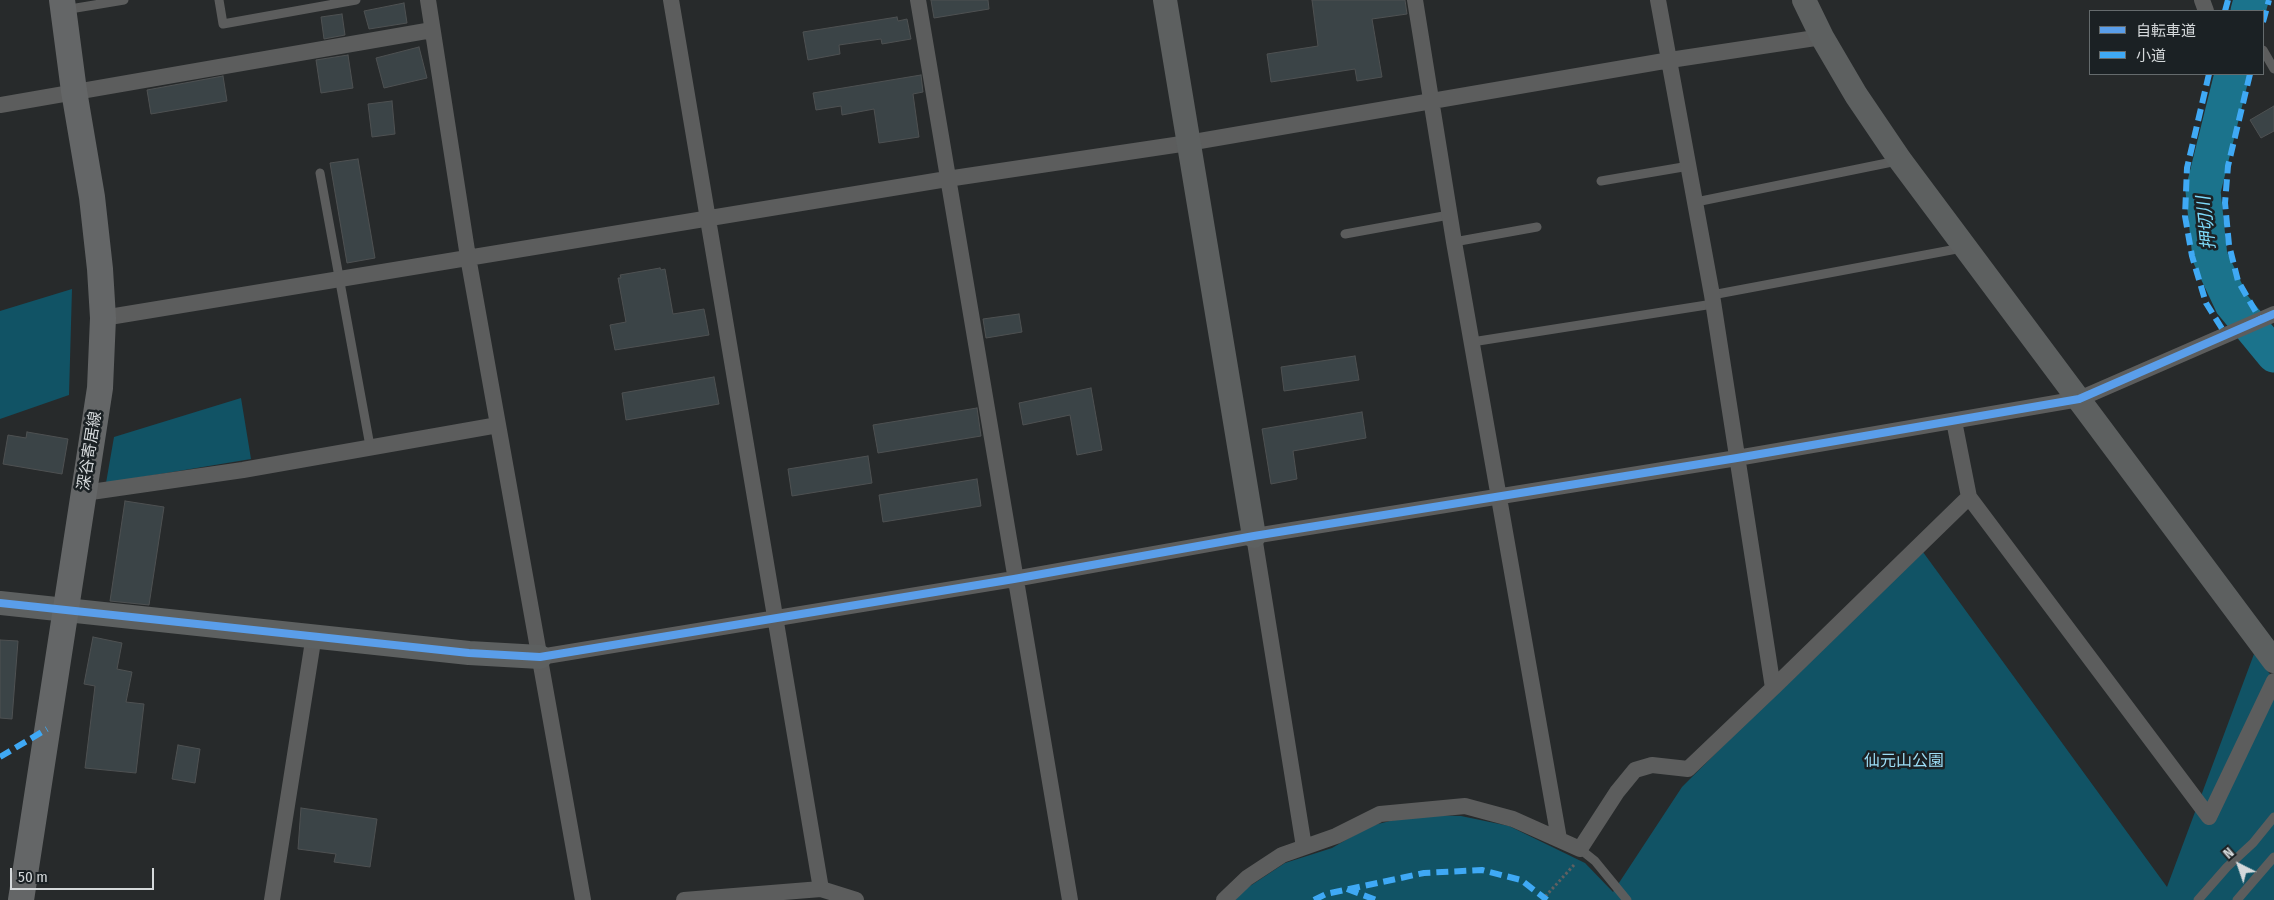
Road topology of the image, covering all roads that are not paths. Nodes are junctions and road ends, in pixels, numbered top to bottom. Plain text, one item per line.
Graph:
1 (124, 0) edge
2 (218, 0) edge
3 (356, 0) edge
4 (428, 0) edge
5 (671, 0) edge
6 (918, 0) edge
7 (1165, 0) edge
8 (1415, 0) edge
9 (1658, 0) edge
10 (1804, 0) edge
11 (63, 5) edge
12 (432, 30) junction
13 (1822, 37) junction
14 (2264, 52) edge
15 (1670, 60) junction
16 (2274, 69) edge
17 (74, 91) junction
18 (1430, 100) junction
19 (0, 105) edge
20 (1188, 142) junction
21 (1900, 160) junction
22 (1689, 166) junction
23 (320, 173) dead end
24 (946, 179) junction
25 (1602, 181) dead end
26 (1696, 202) junction
27 (1449, 215) junction
28 (708, 219) junction
29 (1537, 227) dead end
30 (1345, 234) dead end
31 (1454, 242) junction
32 (1966, 248) junction
33 (468, 257) junction
34 (340, 278) junction
35 (1712, 299) junction
36 (2267, 317) edge
37 (103, 318) junction
38 (1472, 342) junction
39 (2079, 399) junction
40 (1954, 421) junction
41 (498, 424) junction
42 (370, 446) junction
43 (1737, 458) junction
44 (84, 493) junction
45 (1969, 496) junction
46 (1500, 497) junction
47 (1254, 536) junction
48 (1014, 579) junction
49 (0, 602) edge
50 (65, 611) junction
51 (776, 617) junction
52 (314, 635) junction
53 (540, 657) junction
54 (2274, 662) edge
55 (2274, 681) edge
56 (1773, 688) junction
57 (2274, 817) edge
58 (1558, 839) junction
59 (1304, 847) junction
60 (1583, 851) junction
61 (2274, 857) edge
62 (820, 889) junction
63 (21, 900) edge
64 (272, 900) edge
65 (583, 900) edge
66 (684, 900) edge
67 (856, 900) edge
68 (1070, 900) edge
69 (1224, 900) edge
70 (1627, 900) edge
71 (2198, 900) edge
72 (2237, 900) edge

1 - 11 lane
2 - 3 lane
4 - 12 street
5 - 28 street
6 - 24 street
7 - 20 street
8 - 18 street
9 - 15 street
10 - 13 street
11 - 17 main road, 深谷寄居線
12 - 17 street
12 - 33 street
13 - 15 street
13 - 21 street
14 - 16 lane
15 - 18 street
15 - 22 street
17 - 19 street
17 - 37 main road, 深谷寄居線
18 - 20 street
18 - 27 street
20 - 24 street
20 - 47 street
21 - 26 lane
21 - 32 street
22 - 25 lane
22 - 26 street
23 - 34 lane
24 - 28 street
24 - 48 street
26 - 35 street
27 - 30 lane
27 - 31 street
28 - 33 street
28 - 51 street
29 - 31 lane
31 - 38 street
32 - 35 lane
32 - 39 street
33 - 34 street
33 - 41 street
34 - 37 street
34 - 42 lane
35 - 38 lane
35 - 43 street
36 - 39 street
37 - 44 main road, 深谷寄居線
38 - 46 street
39 - 40 street
39 - 54 street
40 - 43 street
40 - 45 street
41 - 42 street
41 - 53 street
42 - 44 street
43 - 46 street
43 - 56 street
44 - 50 main road, 深谷寄居線
45 - 55 street
45 - 56 street
46 - 47 street
46 - 58 street
47 - 48 street
47 - 59 street
48 - 51 street
48 - 68 street
49 - 50 street
50 - 52 street
50 - 63 main road, 深谷寄居線
51 - 53 street
51 - 62 street
52 - 53 street
52 - 64 street
53 - 65 street
56 - 60 street
57 - 71 lane
58 - 59 street
58 - 60 street
59 - 69 street
60 - 70 lane
61 - 72 lane
62 - 66 street
62 - 67 street

